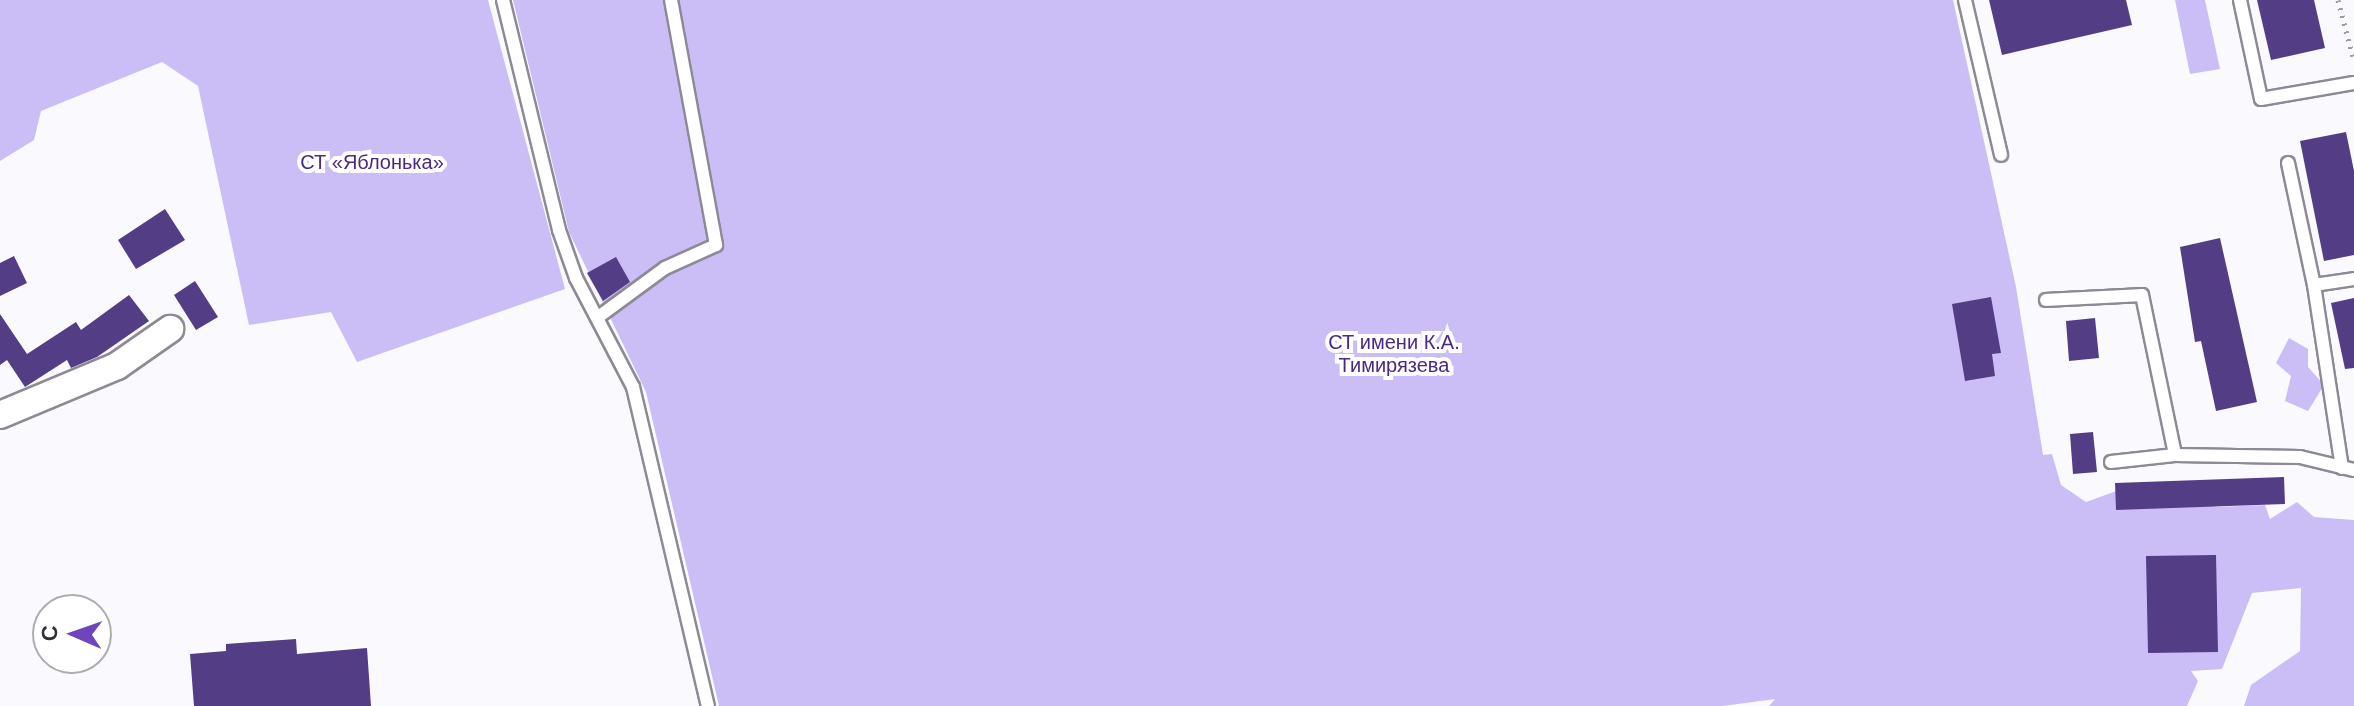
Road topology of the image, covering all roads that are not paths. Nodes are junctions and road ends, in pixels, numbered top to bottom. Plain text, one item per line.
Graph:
1 (503, 0) edge
2 (671, 0) edge
3 (1965, 0) edge
4 (2240, 0) edge
5 (2354, 83) edge
6 (2001, 155) dead end
7 (2288, 163) dead end
8 (2354, 279) edge
9 (2314, 285) junction
10 (2046, 300) dead end
11 (601, 315) junction
12 (170, 329) dead end
13 (0, 415) edge
14 (2175, 455) junction
15 (2111, 462) dead end
16 (2348, 469) edge
17 (708, 706) edge

1 - 11 lane
2 - 11 lane
3 - 6 lane
4 - 5 lane
7 - 9 lane
8 - 9 lane
9 - 16 lane
10 - 14 lane
11 - 17 lane
12 - 13 street
14 - 15 lane
14 - 16 lane

